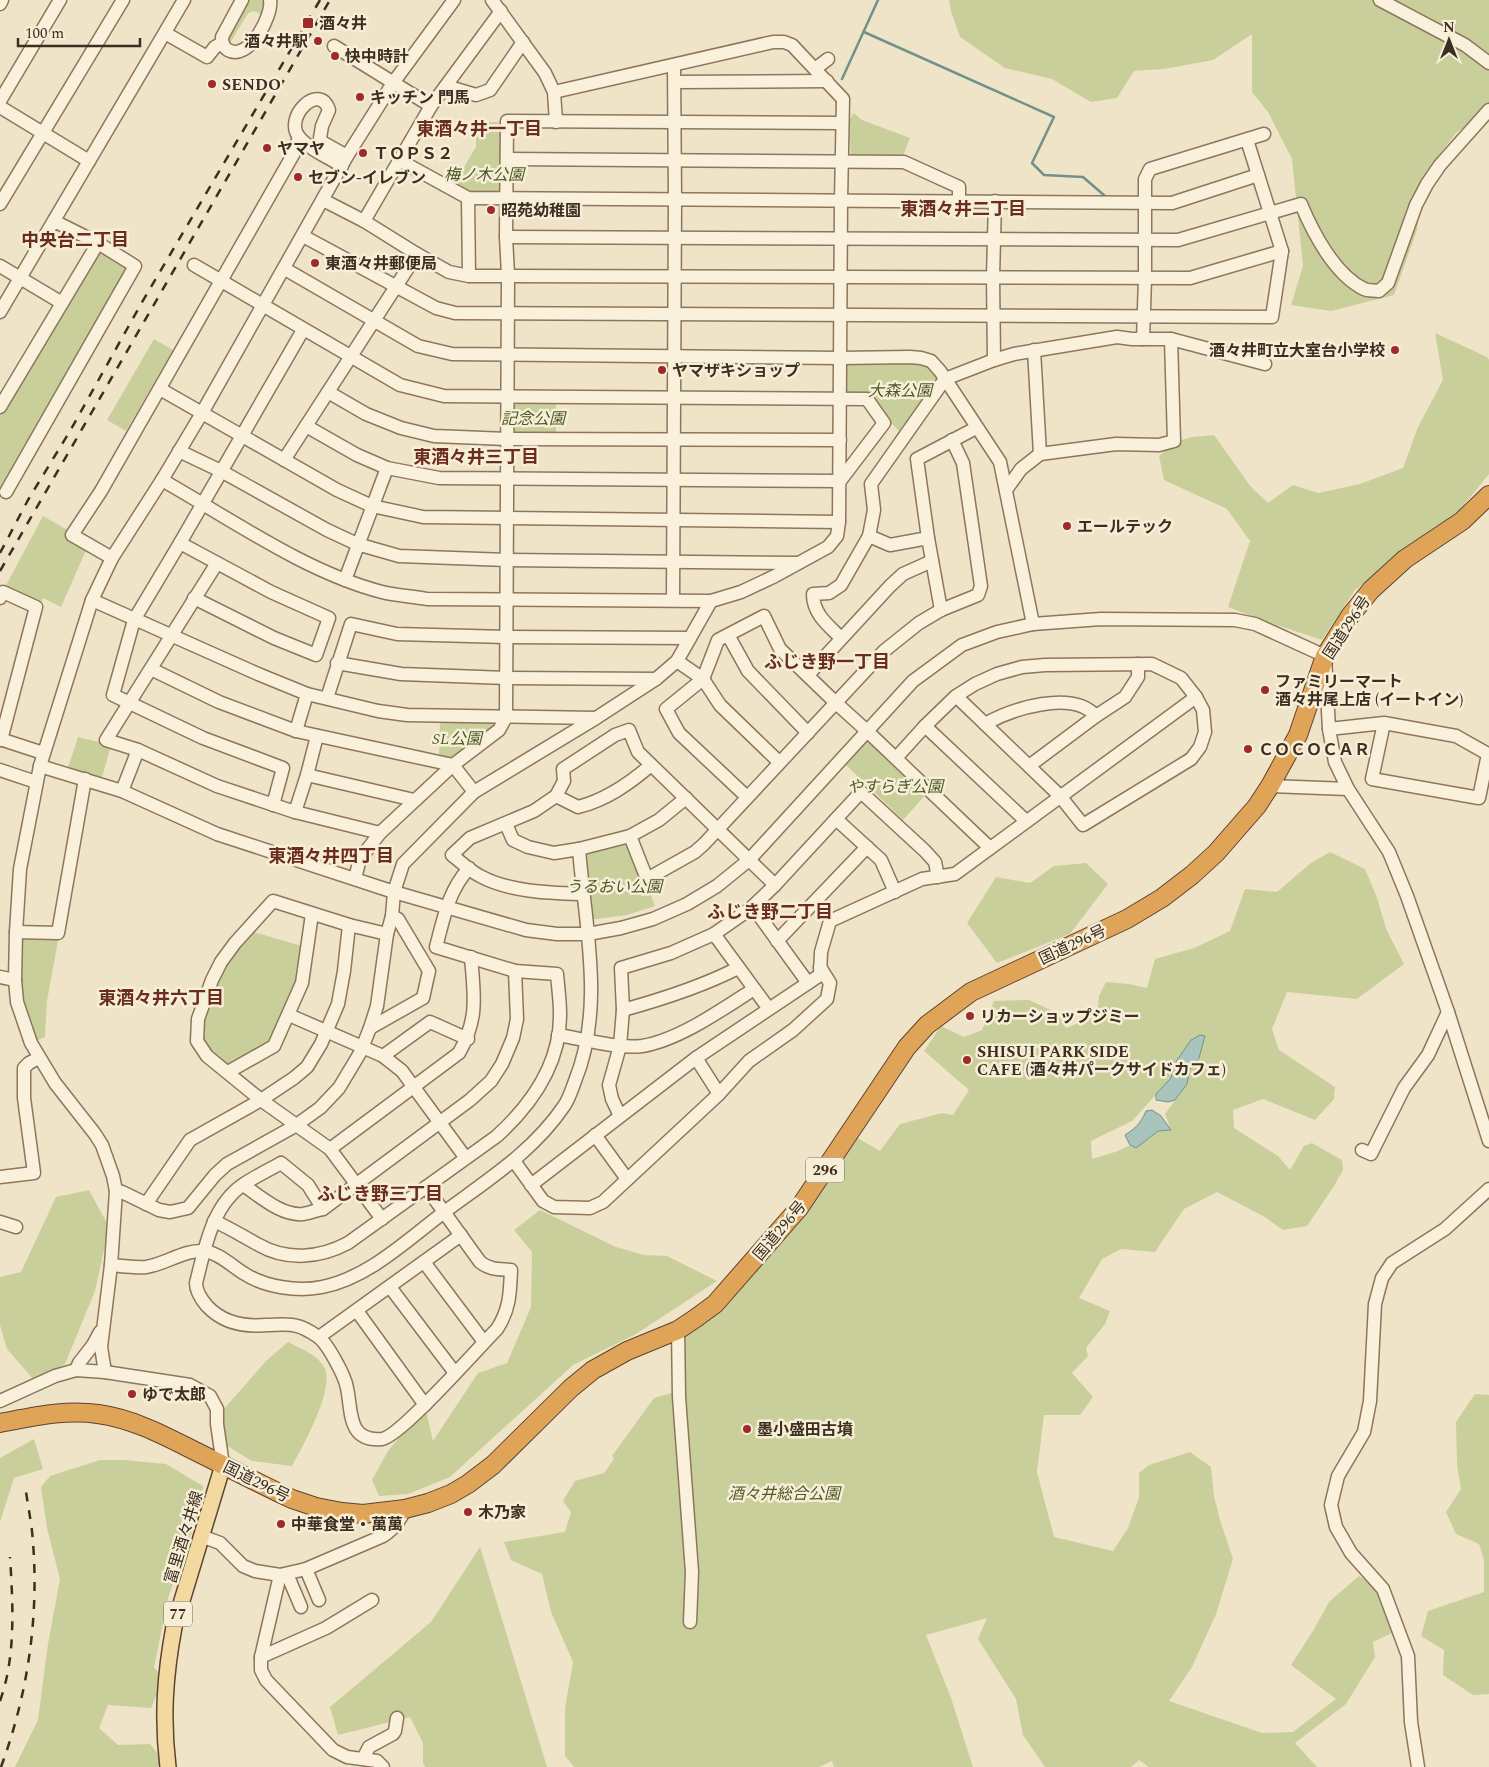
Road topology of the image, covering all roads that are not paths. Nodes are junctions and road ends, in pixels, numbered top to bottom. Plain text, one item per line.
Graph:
1 (2, 0) edge
2 (60, 0) edge
3 (123, 0) edge
4 (184, 0) edge
5 (242, 0) edge
6 (270, 0) edge
7 (454, 0) edge
8 (492, 0) edge
9 (1380, 0) edge
10 (0, 4) edge
11 (501, 11) junction
12 (165, 33) junction
13 (523, 42) junction
14 (222, 43) junction
15 (334, 46) dead end
16 (828, 58) dead end
17 (1489, 63) edge
18 (674, 66) junction
19 (815, 69) junction
20 (827, 81) junction
21 (675, 82) junction
22 (393, 83) junction
23 (446, 86) junction
24 (554, 92) junction
25 (0, 101) edge
26 (431, 106) junction
27 (0, 107) edge
28 (1489, 110) edge
29 (556, 122) junction
30 (674, 122) junction
31 (842, 123) junction
32 (44, 132) junction
33 (1264, 134) dead end
34 (299, 137) junction
35 (1247, 140) junction
36 (507, 159) junction
37 (89, 160) junction
38 (398, 160) junction
39 (344, 161) junction
40 (674, 161) junction
41 (842, 162) junction
42 (1258, 175) junction
43 (506, 197) junction
44 (468, 198) junction
45 (323, 200) junction
46 (675, 200) junction
47 (841, 201) junction
48 (995, 201) junction
49 (959, 202) junction
50 (1144, 202) junction
51 (0, 204) edge
52 (1270, 214) junction
53 (54, 221) junction
54 (364, 221) junction
55 (303, 236) junction
56 (506, 236) junction
57 (675, 238) junction
58 (841, 239) junction
59 (994, 239) junction
60 (1145, 241) junction
61 (98, 243) junction
62 (1282, 251) junction
63 (417, 254) junction
64 (194, 265) dead end
65 (0, 266) edge
66 (285, 268) junction
67 (469, 276) junction
68 (508, 276) junction
69 (674, 276) junction
70 (993, 277) junction
71 (21, 278) junction
72 (841, 278) junction
73 (1145, 278) junction
74 (222, 281) junction
75 (395, 286) junction
76 (62, 303) junction
77 (262, 305) junction
78 (0, 312) edge
79 (508, 314) junction
80 (675, 315) junction
81 (840, 315) junction
82 (993, 315) junction
83 (1144, 316) junction
84 (372, 321) junction
85 (304, 330) junction
86 (1143, 339) junction
87 (1171, 339) junction
88 (1034, 350) junction
89 (507, 355) junction
90 (350, 356) junction
91 (674, 357) junction
92 (840, 358) junction
93 (994, 360) junction
94 (1265, 364) dead end
95 (945, 379) junction
96 (160, 389) junction
97 (328, 392) junction
98 (506, 397) junction
99 (674, 398) junction
100 (840, 400) junction
101 (0, 407) edge
102 (202, 413) junction
103 (306, 426) junction
104 (976, 428) junction
105 (241, 436) junction
106 (507, 439) junction
107 (674, 440) junction
108 (840, 440) junction
109 (952, 440) junction
110 (179, 451) junction
111 (1040, 454) junction
112 (284, 460) junction
113 (387, 468) junction
114 (221, 471) junction
115 (506, 479) junction
116 (674, 479) junction
117 (162, 480) junction
118 (840, 481) junction
119 (1006, 490) junction
120 (2, 494) edge
121 (1489, 495) edge
122 (203, 503) junction
123 (372, 506) junction
124 (508, 519) junction
125 (673, 520) junction
126 (839, 522) junction
127 (869, 536) junction
128 (928, 538) junction
129 (180, 543) junction
130 (357, 544) junction
131 (112, 558) junction
132 (507, 560) junction
133 (932, 561) junction
134 (216, 562) junction
135 (673, 562) junction
136 (798, 563) junction
137 (344, 580) junction
138 (0, 598) edge
139 (194, 598) junction
140 (507, 599) junction
141 (92, 600) junction
142 (673, 600) junction
143 (711, 601) junction
144 (941, 610) junction
145 (134, 620) junction
146 (1033, 624) junction
147 (171, 635) junction
148 (728, 635) junction
149 (506, 637) junction
150 (690, 638) junction
151 (842, 638) junction
152 (1325, 656) junction
153 (677, 661) junction
154 (337, 663) junction
155 (1138, 664) junction
156 (151, 669) junction
157 (808, 675) junction
158 (506, 678) junction
159 (656, 679) junction
160 (703, 679) junction
161 (307, 694) junction
162 (956, 696) junction
163 (1196, 696) junction
164 (327, 698) junction
165 (836, 703) junction
166 (129, 704) junction
167 (1096, 716) junction
168 (506, 717) junction
169 (596, 718) junction
170 (1384, 723) junction
171 (986, 724) junction
172 (925, 726) junction
173 (1329, 729) junction
174 (296, 731) junction
175 (867, 731) junction
176 (808, 733) junction
177 (317, 736) junction
178 (1, 739) edge
179 (138, 750) junction
180 (896, 758) junction
181 (42, 760) junction
182 (779, 762) junction
183 (453, 765) junction
184 (651, 765) junction
185 (1029, 766) junction
186 (0, 770) edge
187 (308, 775) junction
188 (85, 780) junction
189 (36, 782) junction
190 (1270, 786) junction
191 (1348, 789) junction
192 (122, 791) junction
193 (474, 792) junction
194 (556, 796) junction
195 (1060, 796) junction
196 (747, 797) junction
197 (686, 798) junction
198 (414, 800) junction
199 (273, 805) junction
200 (295, 812) junction
201 (836, 819) junction
202 (1026, 821) junction
203 (506, 824) junction
204 (717, 828) junction
205 (380, 833) junction
206 (630, 836) junction
207 (867, 848) junction
208 (990, 848) junction
209 (579, 850) junction
210 (749, 860) junction
211 (469, 868) junction
212 (938, 877) junction
213 (355, 878) junction
214 (775, 885) junction
215 (394, 892) junction
216 (894, 892) junction
217 (582, 894) junction
218 (753, 906) junction
219 (446, 908) junction
220 (312, 914) junction
221 (392, 916) junction
222 (349, 926) junction
223 (16, 932) junction
224 (387, 934) junction
225 (588, 934) junction
226 (714, 934) junction
227 (777, 941) junction
228 (471, 957) junction
229 (820, 967) junction
230 (738, 968) junction
231 (515, 971) junction
232 (0, 977) edge
233 (15, 980) junction
234 (808, 983) junction
235 (754, 989) junction
236 (769, 1009) junction
237 (623, 1010) junction
238 (1448, 1012) junction
239 (289, 1015) junction
240 (370, 1028) junction
241 (326, 1031) junction
242 (558, 1035) junction
243 (468, 1039) junction
244 (588, 1040) junction
245 (620, 1046) junction
246 (362, 1048) junction
247 (383, 1056) junction
248 (40, 1058) junction
249 (696, 1058) junction
250 (228, 1072) junction
251 (414, 1088) junction
252 (719, 1094) junction
253 (261, 1100) junction
254 (620, 1116) junction
255 (439, 1123) junction
256 (295, 1126) junction
257 (595, 1136) junction
258 (1489, 1141) edge
259 (330, 1149) junction
260 (1362, 1150) dead end
261 (465, 1157) junction
262 (514, 1161) junction
263 (0, 1177) edge
264 (627, 1179) junction
265 (243, 1185) junction
266 (356, 1185) junction
267 (531, 1185) junction
268 (426, 1187) junction
269 (1489, 1189) edge
270 (116, 1192) junction
271 (146, 1204) junction
272 (322, 1209) junction
273 (444, 1212) junction
274 (382, 1219) junction
275 (214, 1221) junction
276 (0, 1222) edge
277 (16, 1227) dead end
278 (461, 1235) junction
279 (205, 1251) junction
280 (424, 1262) junction
281 (111, 1265) junction
282 (390, 1287) junction
283 (357, 1311) junction
284 (102, 1329) junction
285 (678, 1330) junction
286 (320, 1337) junction
287 (484, 1342) junction
288 (76, 1370) junction
289 (105, 1372) junction
290 (455, 1373) junction
291 (0, 1401) edge
292 (425, 1405) junction
293 (0, 1423) edge
294 (223, 1465) junction
295 (405, 1509) junction
296 (201, 1536) junction
297 (306, 1569) junction
298 (283, 1575) junction
299 (320, 1600) dead end
300 (372, 1600) dead end
301 (301, 1607) dead end
302 (690, 1622) dead end
303 (261, 1657) junction
304 (396, 1718) dead end
305 (363, 1759) junction
306 (168, 1767) edge
307 (384, 1767) edge
308 (1418, 1767) edge

1 - 10 street
2 - 25 street
3 - 32 street
4 - 12 street
5 - 14 street
6 - 14 street
7 - 22 street
8 - 11 street
9 - 17 street
11 - 13 street
11 - 23 street
12 - 14 street
12 - 37 street
13 - 23 street
13 - 24 street
15 - 22 street
16 - 19 street
18 - 19 street
18 - 21 street
18 - 24 street
19 - 20 street
20 - 21 street
20 - 31 street
21 - 30 street
22 - 26 street
22 - 39 street
23 - 26 street
24 - 29 street
26 - 38 street
27 - 32 street
28 - 52 street
29 - 30 street
29 - 36 street
30 - 31 street
30 - 40 street
31 - 41 street
32 - 37 street
32 - 51 street
33 - 35 street
34 - 39 street
34 - 39 street
34 - 74 street
35 - 42 street
35 - 50 street
36 - 40 street
36 - 43 street
37 - 53 street
38 - 44 street
38 - 54 street
39 - 45 street
40 - 41 street
40 - 46 street
41 - 47 street
41 - 49 street
42 - 50 street
42 - 52 street
43 - 44 street
43 - 46 street
43 - 56 street
44 - 67 street
45 - 54 street
45 - 55 street
46 - 47 street
46 - 57 street
47 - 49 street
47 - 58 street
48 - 49 street
48 - 50 street
48 - 59 street
50 - 60 street
52 - 60 street
52 - 62 street
53 - 61 street
53 - 71 street
54 - 63 street
55 - 66 street
55 - 75 street
56 - 57 street
56 - 68 street
57 - 58 street
57 - 69 street
58 - 59 street
58 - 72 street
59 - 60 street
59 - 70 street
60 - 73 street
61 - 76 street
61 - 120 street
62 - 73 street
62 - 83 street
63 - 67 street
63 - 75 street
64 - 74 street
65 - 71 street
66 - 77 street
66 - 84 street
67 - 68 street
68 - 69 street
68 - 79 street
69 - 72 street
69 - 80 street
70 - 72 street
70 - 73 street
70 - 82 street
71 - 76 street
71 - 78 street
72 - 81 street
73 - 83 street
74 - 77 street
74 - 96 street
75 - 79 street
75 - 84 street
76 - 101 street
77 - 85 street
77 - 102 street
79 - 80 street
79 - 89 street
80 - 81 street
80 - 91 street
81 - 82 street
81 - 92 street
82 - 83 street
82 - 93 street
83 - 86 street
84 - 89 street
84 - 90 street
85 - 90 street
85 - 105 street
86 - 87 street
86 - 88 street
87 - 94 street
87 - 111 street
88 - 93 street
88 - 111 street
89 - 91 street
89 - 98 street
90 - 97 street
90 - 98 street
91 - 92 street
91 - 99 street
92 - 95 street
92 - 100 street
93 - 95 street
95 - 104 street
95 - 127 street
96 - 102 street
96 - 131 street
97 - 103 street
97 - 106 street
98 - 99 street
98 - 106 street
99 - 100 street
99 - 107 street
100 - 108 street
100 - 118 street
102 - 105 street
102 - 110 street
103 - 112 street
103 - 113 street
104 - 109 street
104 - 119 street
105 - 112 street
105 - 114 street
106 - 107 street
106 - 115 street
107 - 108 street
107 - 116 street
108 - 118 street
109 - 128 street
109 - 144 street
110 - 114 street
110 - 117 street
111 - 119 street
112 - 123 street
113 - 115 street
113 - 123 street
114 - 122 street
114 - 130 street
115 - 116 street
115 - 124 street
116 - 118 street
116 - 125 street
117 - 122 street
117 - 131 street
118 - 126 street
119 - 146 street
121 - 152 highway, 国道296号 / 296
122 - 129 street
122 - 137 street
123 - 124 street
123 - 130 street
124 - 125 street
124 - 132 street
125 - 126 street
125 - 135 street
126 - 136 street
127 - 128 street
127 - 151 street
128 - 133 street
129 - 134 street
129 - 145 street
130 - 132 street
130 - 137 street
131 - 141 street
132 - 135 street
132 - 140 street
133 - 144 street
133 - 151 street
134 - 139 street
134 - 139 street
135 - 136 street
135 - 142 street
136 - 143 street
137 - 140 street
138 - 178 street
139 - 147 street
140 - 142 street
140 - 149 street
141 - 145 street
141 - 181 street
142 - 143 street
143 - 150 street
144 - 165 street
145 - 147 street
145 - 166 street
146 - 152 street
146 - 175 street
147 - 156 street
147 - 161 street
148 - 157 street
148 - 160 street
148 - 176 street
149 - 150 street
149 - 154 street
149 - 158 street
150 - 153 street
151 - 157 street
152 - 173 street
152 - 190 highway, 国道296号 / 296
153 - 159 street
153 - 160 street
154 - 158 street
154 - 164 street
155 - 162 street
155 - 163 street
155 - 167 street
156 - 166 street
156 - 174 street
157 - 165 street
158 - 159 street
158 - 168 street
159 - 169 street
160 - 182 street
160 - 196 street
161 - 164 street
161 - 174 street
162 - 171 street
162 - 172 street
163 - 195 street
163 - 195 street
164 - 168 street
165 - 175 street
165 - 176 street
166 - 179 street
166 - 199 street
167 - 171 street
167 - 185 street
168 - 169 street
168 - 183 street
169 - 193 street
170 - 170 street
170 - 173 street
171 - 185 street
172 - 180 street
172 - 202 street
173 - 191 street
174 - 177 street
175 - 180 street
175 - 210 street
176 - 182 street
177 - 183 street
177 - 187 street
178 - 181 street
179 - 192 street
179 - 199 street
180 - 208 street
181 - 188 street
181 - 189 street
182 - 196 street
183 - 193 street
183 - 198 street
184 - 194 street
184 - 194 street
184 - 197 street
185 - 195 street
186 - 189 street
187 - 198 street
187 - 200 street
188 - 192 street
188 - 223 street
189 - 223 street
190 - 191 street
190 - 285 highway, 国道296号 / 296
191 - 238 street
192 - 213 street
193 - 215 street
194 - 203 street
195 - 202 street
196 - 204 street
197 - 204 street
197 - 206 street
198 - 205 street
199 - 200 street
200 - 205 street
201 - 207 street
201 - 212 street
201 - 214 street
202 - 208 street
203 - 209 street
203 - 211 street
204 - 206 street
204 - 210 street
205 - 213 street
206 - 209 street
207 - 216 street
207 - 227 street
208 - 212 street
209 - 217 street
210 - 214 street
210 - 225 street
211 - 217 street
211 - 219 street
212 - 216 street
213 - 215 street
214 - 218 street
215 - 219 street
215 - 221 street
216 - 229 street
217 - 225 street
218 - 226 street
218 - 227 street
219 - 225 street
219 - 228 street
220 - 222 street
220 - 239 street
220 - 250 street
221 - 224 street
221 - 240 street
222 - 224 street
222 - 241 street
223 - 233 street
224 - 240 street
225 - 244 street
226 - 230 street
226 - 237 street
227 - 234 street
228 - 231 street
228 - 243 street
229 - 234 street
229 - 252 street
230 - 235 street
230 - 237 street
231 - 242 street
231 - 255 street
232 - 233 street
233 - 248 street
234 - 236 street
235 - 236 street
235 - 245 street
236 - 249 street
237 - 245 street
238 - 258 street
238 - 260 street
239 - 241 street
239 - 250 street
240 - 246 street
241 - 246 street
241 - 253 street
242 - 244 street
242 - 261 street
243 - 247 street
243 - 251 street
244 - 245 street
244 - 262 street
245 - 254 street
246 - 247 street
246 - 256 street
247 - 251 street
248 - 263 street
248 - 270 street
249 - 252 street
249 - 254 street
250 - 253 street
251 - 255 street
251 - 259 street
252 - 264 street
253 - 256 street
253 - 271 street
254 - 257 street
255 - 261 street
255 - 266 street
256 - 259 street
256 - 271 street
257 - 264 street
257 - 267 street
259 - 266 street
261 - 268 street
262 - 267 street
262 - 273 street
264 - 267 street
265 - 272 street
265 - 272 street
265 - 275 street
266 - 272 street
266 - 274 street
268 - 273 street
268 - 274 street
269 - 308 street
270 - 271 street
270 - 281 street
273 - 278 street
273 - 279 street
274 - 275 street
275 - 279 street
276 - 277 street
278 - 280 street
278 - 287 street
279 - 281 street
279 - 286 street
280 - 282 street
280 - 287 street
281 - 284 street
282 - 283 street
282 - 290 street
283 - 286 street
283 - 292 street
284 - 288 street
284 - 289 street
285 - 295 highway, 国道296号 / 296
285 - 302 street
286 - 292 street
287 - 290 street
288 - 289 street
288 - 291 street
289 - 294 street
290 - 292 street
293 - 294 highway, 国道296号 / 296
294 - 295 highway, 国道296号 / 296
294 - 296 main road, 富里酒々井線 / 77
295 - 297 street
296 - 298 street
296 - 306 main road, 富里酒々井線 / 77
297 - 298 street
297 - 299 street
298 - 301 street
298 - 303 street
300 - 303 street
303 - 305 street
304 - 305 street
305 - 307 street

